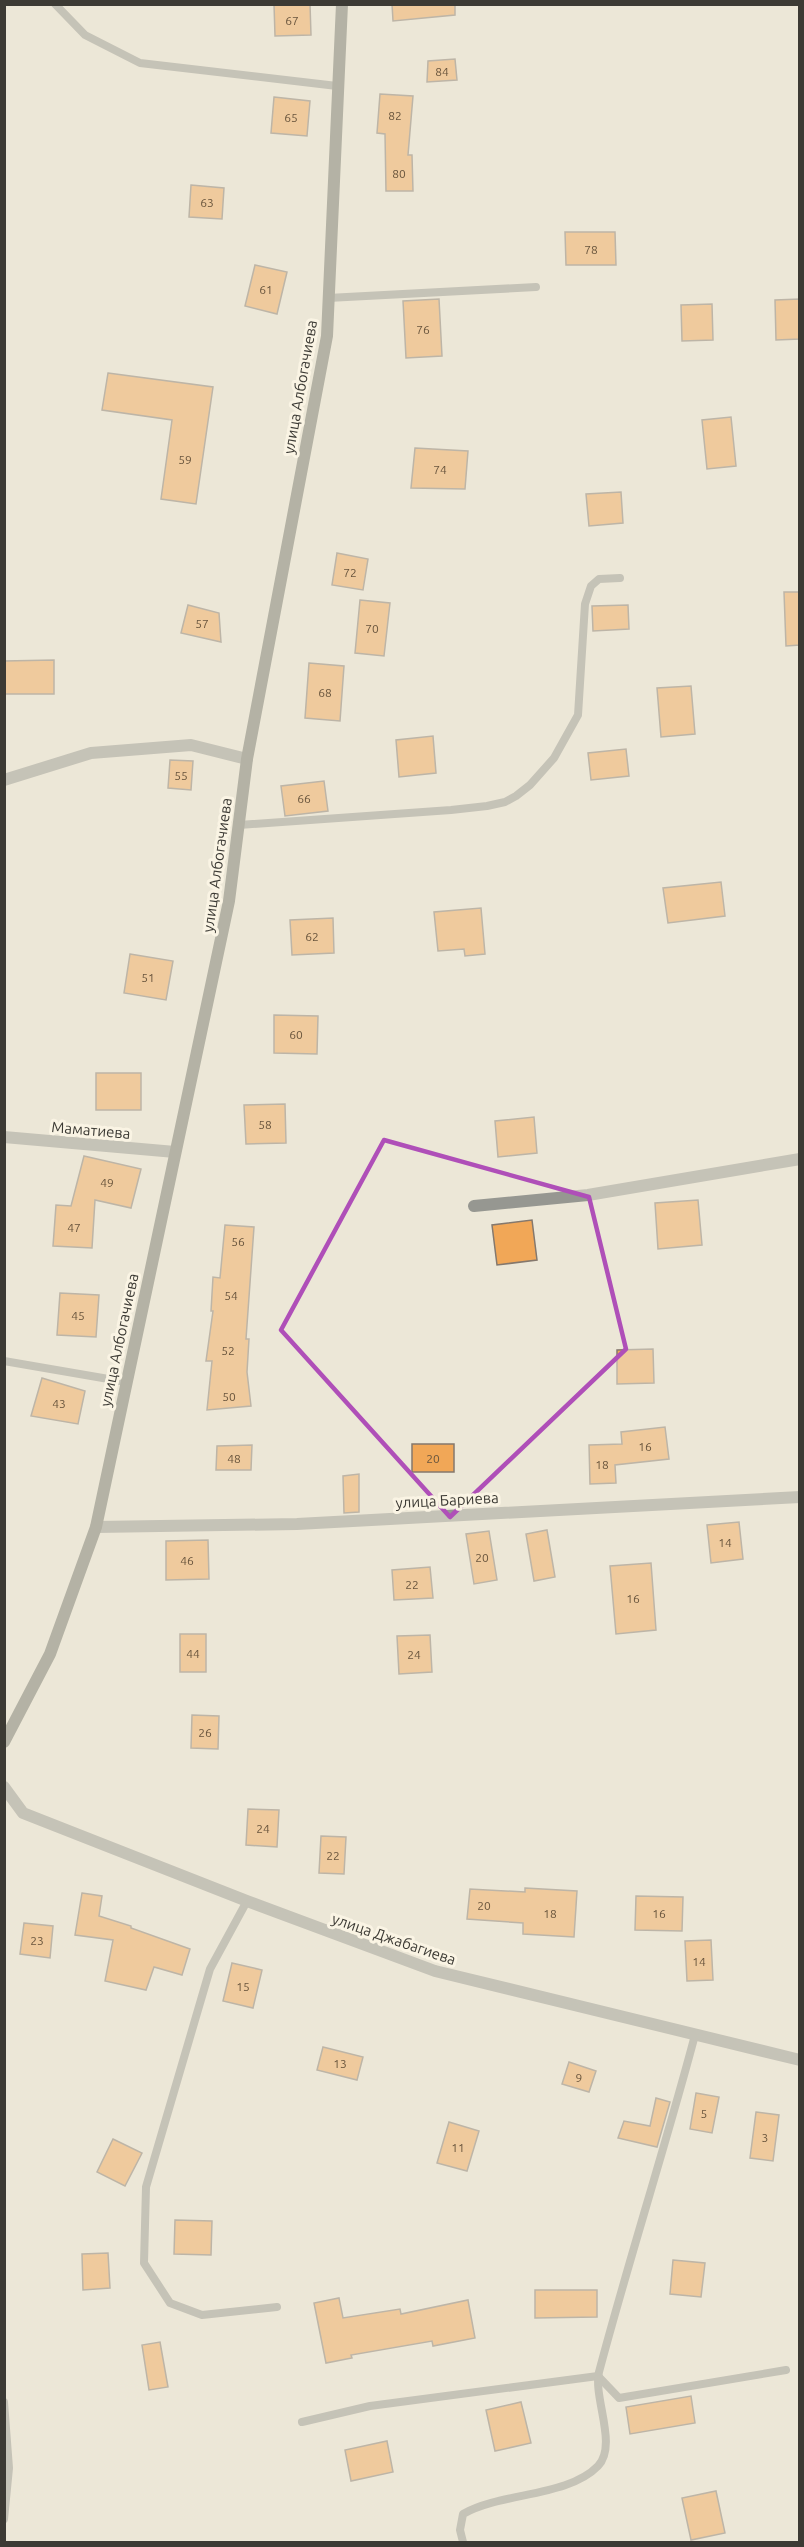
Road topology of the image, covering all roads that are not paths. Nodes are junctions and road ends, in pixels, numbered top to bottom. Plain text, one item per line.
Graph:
1 (55, 4) edge
2 (342, 4) edge
3 (337, 86) junction
4 (536, 286) dead end
5 (328, 298) junction
6 (620, 578) dead end
7 (247, 759) junction
8 (4, 780) edge
9 (239, 825) junction
10 (4, 1137) edge
11 (175, 1152) junction
12 (800, 1159) edge
13 (474, 1206) dead end
14 (4, 1361) edge
15 (126, 1382) junction
16 (800, 1497) edge
17 (96, 1527) junction
18 (4, 1743) edge
19 (4, 1787) edge
20 (247, 1901) junction
21 (695, 2035) junction
22 (800, 2060) edge
23 (277, 2307) dead end
24 (786, 2370) dead end
25 (598, 2376) junction
26 (4, 2402) edge
27 (302, 2422) dead end
28 (4, 2519) edge
29 (463, 2542) edge

1 - 3 lane
2 - 3 street, улица Албогачиева
3 - 5 street, улица Албогачиева
4 - 5 lane
5 - 7 street, улица Албогачиева
6 - 9 lane
7 - 8 street
7 - 9 street, улица Албогачиева
9 - 11 street, улица Албогачиева
10 - 11 street, Маматиева
11 - 15 street, улица Албогачиева
12 - 13 street
14 - 15 lane
15 - 17 street, улица Албогачиева
16 - 17 street, улица Бариева
17 - 18 street, улица Албогачиева
19 - 20 street, улица Джабагиева
20 - 21 street, улица Джабагиева
20 - 23 lane
21 - 22 street, улица Джабагиева
21 - 25 lane
24 - 25 lane
25 - 27 lane
25 - 29 lane
26 - 28 lane

